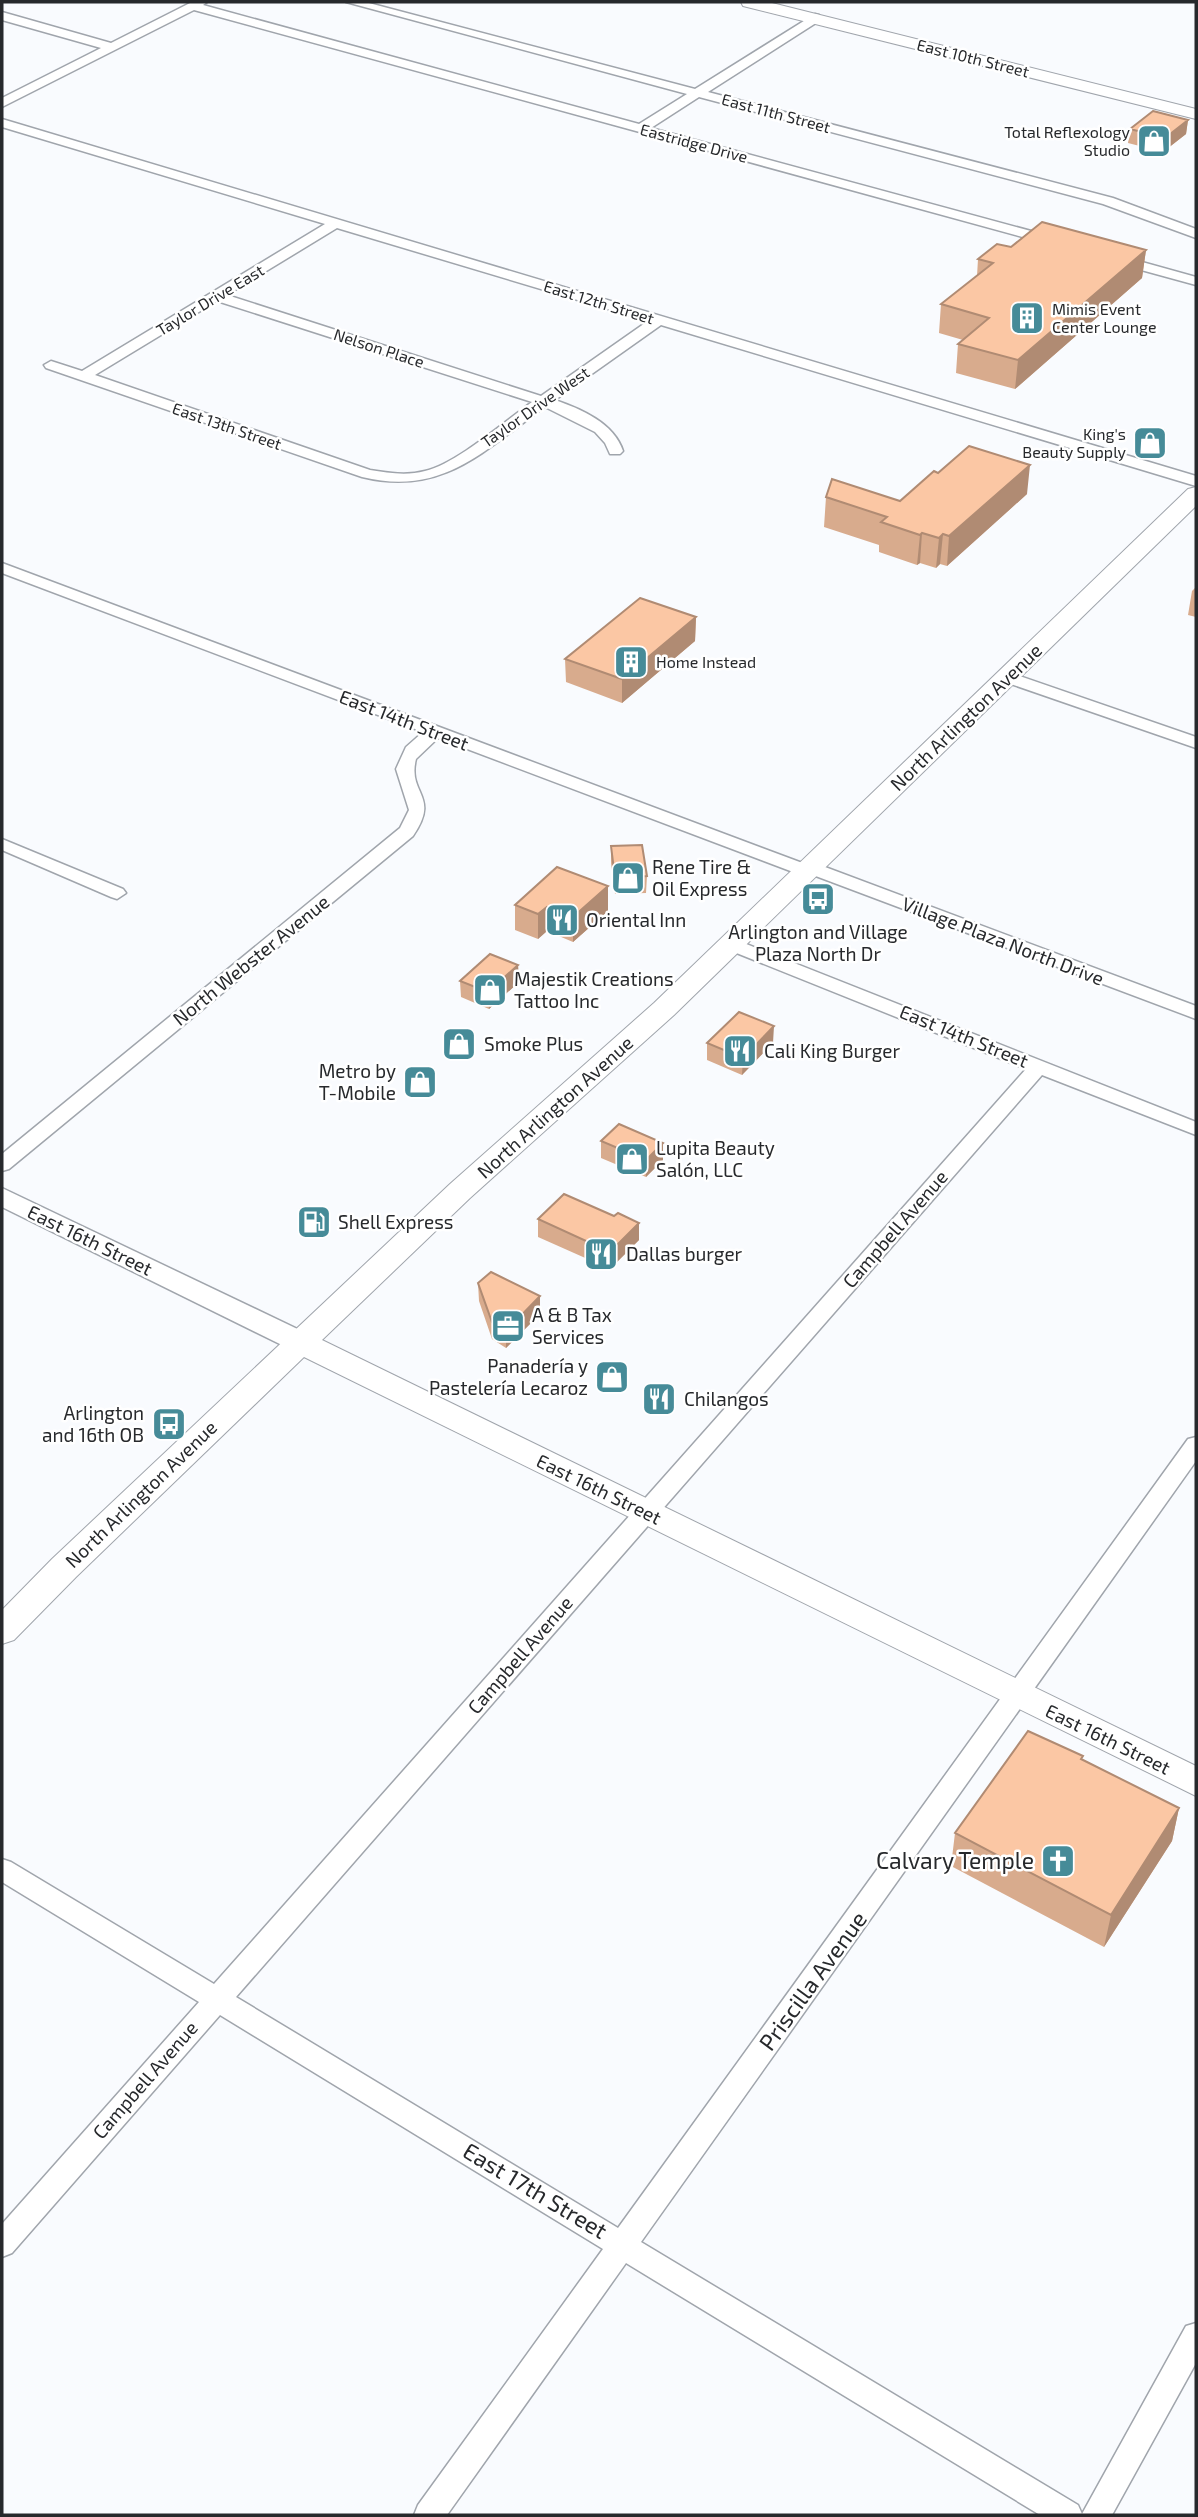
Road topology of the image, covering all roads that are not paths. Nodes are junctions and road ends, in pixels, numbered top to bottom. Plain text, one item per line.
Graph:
1 (352, 2) edge
2 (750, 2) edge
3 (197, 4) edge
4 (2, 16) edge
5 (815, 18) junction
6 (111, 47) junction
7 (698, 93) junction
8 (2, 103) edge
9 (1196, 114) edge
10 (2, 123) edge
11 (642, 128) junction
12 (336, 223) junction
13 (1196, 234) edge
14 (1072, 246) edge
15 (1109, 257) edge
16 (1196, 281) edge
17 (215, 296) junction
18 (659, 320) junction
19 (51, 365) dead end
20 (83, 376) junction
21 (544, 401) junction
22 (615, 451) dead end
23 (404, 479) joint
24 (1196, 481) edge
25 (1193, 502) edge
26 (2, 568) edge
27 (1008, 677) junction
28 (435, 732) junction
29 (1196, 743) edge
30 (2, 844) edge
31 (809, 870) junction
32 (117, 892) dead end
33 (731, 944) junction
34 (1196, 1013) edge
35 (1039, 1066) junction
36 (1196, 1129) edge
37 (2, 1164) edge
38 (2, 1198) edge
39 (300, 1342) junction
40 (1196, 1446) edge
41 (646, 1512) junction
42 (2, 1631) edge
43 (1018, 1695) junction
44 (1196, 1782) edge
45 (2, 1869) edge
46 (218, 1998) junction
47 (2, 2244) edge
48 (623, 2245) junction
49 (1196, 2336) edge
50 (429, 2515) edge
51 (1067, 2515) edge
52 (1096, 2515) edge

1 - 7 street, East 11th Street
2 - 5 main road, East 10th Street
3 - 6 street
3 - 11 street, Eastridge Drive
4 - 6 street
5 - 7 street
5 - 9 main road, East 10th Street
6 - 8 street
7 - 11 street
7 - 13 street, East 11th Street
10 - 12 street, East 12th Street
11 - 14 street, Eastridge Drive
12 - 17 street, Taylor Drive East
12 - 18 street, East 12th Street
15 - 16 street
17 - 20 street, Taylor Drive East
17 - 21 street, Nelson Place
18 - 21 street, Taylor Drive West
18 - 24 street, East 12th Street
19 - 20 street, East 13th Street
20 - 23 street, East 13th Street
21 - 22 street, Nelson Place
21 - 23 street, Taylor Drive West
25 - 27 main road, North Arlington Avenue
26 - 28 street, East 14th Street
27 - 29 street
27 - 31 main road, North Arlington Avenue
28 - 31 street, East 14th Street
28 - 37 street, North Webster Avenue
30 - 32 street
31 - 33 main road, North Arlington Avenue
31 - 34 street, Village Plaza North Drive
33 - 35 street, East 14th Street
33 - 39 main road, North Arlington Avenue
35 - 36 street, East 14th Street
35 - 41 street, Campbell Avenue
38 - 39 street, East 16th Street
39 - 41 main road, East 16th Street
39 - 42 main road, North Arlington Avenue
40 - 43 street, Priscilla Avenue
41 - 43 main road, East 16th Street
41 - 46 street, Campbell Avenue
43 - 44 main road, East 16th Street
43 - 48 street, Priscilla Avenue
45 - 46 street, East 17th Street
46 - 47 street, Campbell Avenue
46 - 48 street, East 17th Street
48 - 50 street, Priscilla Avenue
48 - 51 street, East 17th Street
49 - 52 street

